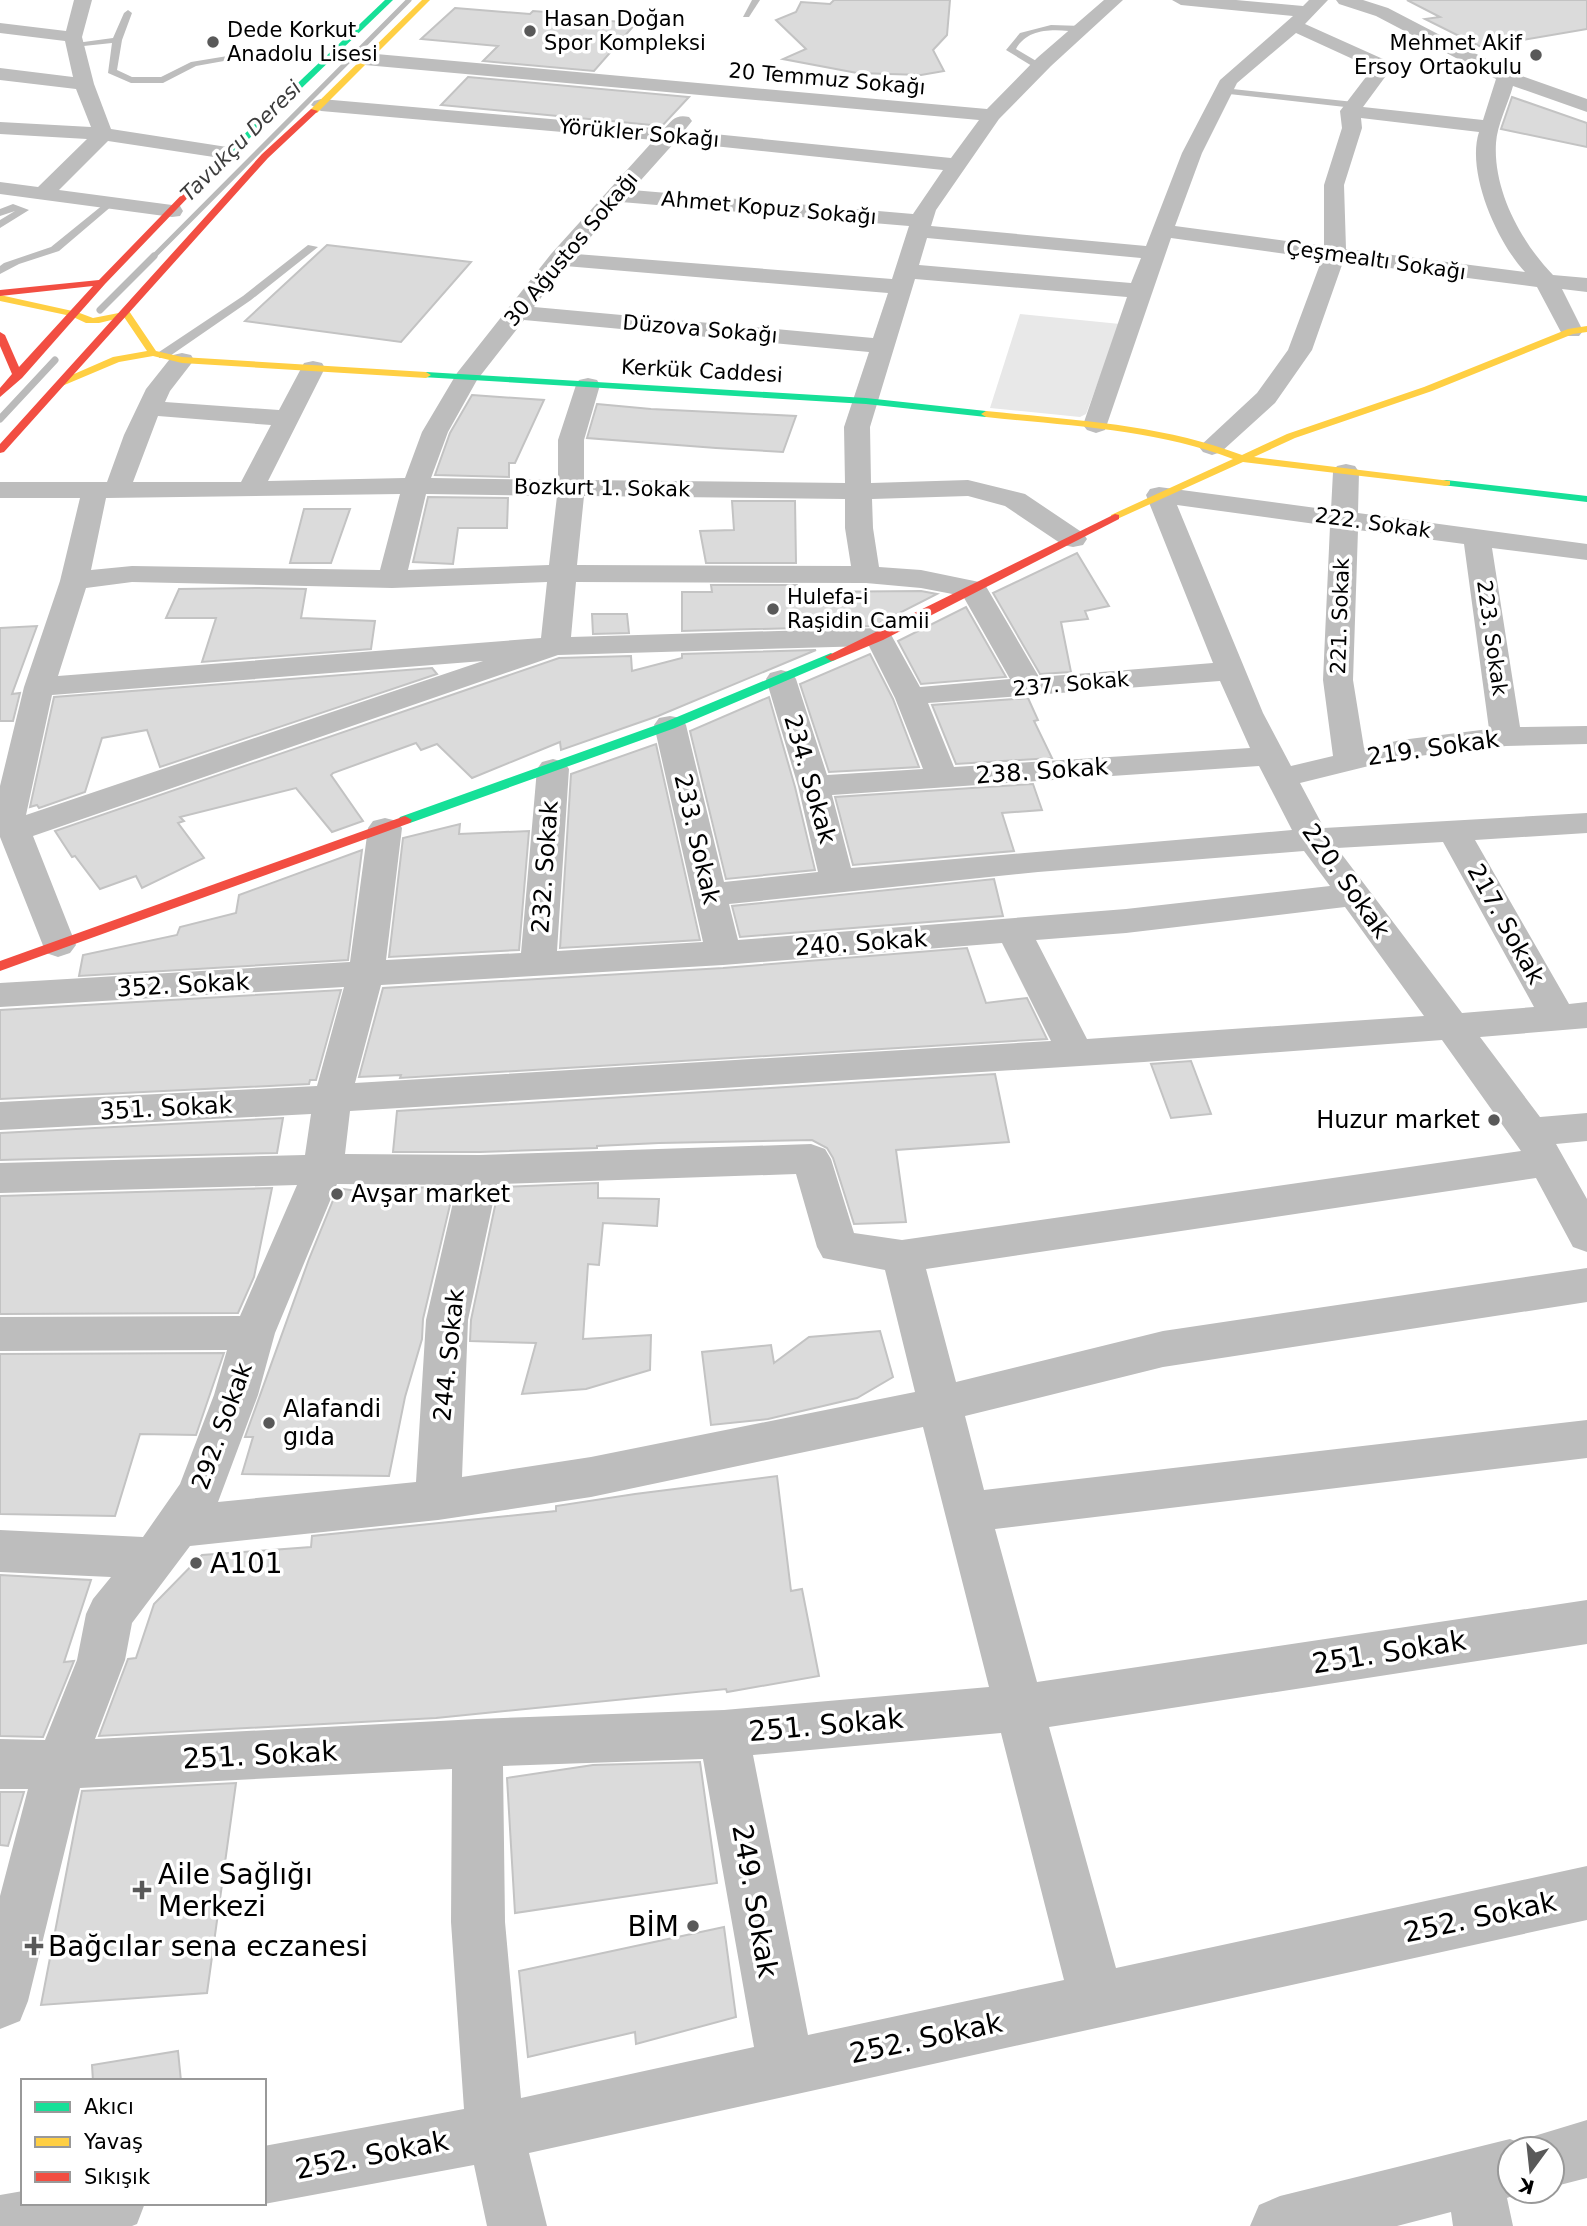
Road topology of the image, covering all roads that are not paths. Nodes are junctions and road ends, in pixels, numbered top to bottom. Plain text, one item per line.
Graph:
1 (83, 0) edge
2 (389, 0) edge
3 (426, 0) edge
4 (756, 0) edge
5 (1114, 0) edge
6 (1181, 0) edge
7 (1345, 0) edge
8 (1209, 1) edge
9 (1306, 12) edge
10 (128, 13) dead end
11 (746, 15) dead end
12 (0, 28) edge
13 (1082, 29) junction
14 (117, 40) junction
15 (74, 41) junction
16 (252, 55) dead end
17 (365, 59) junction
18 (1040, 67) junction
19 (0, 74) edge
20 (1506, 77) junction
21 (84, 84) junction
22 (708, 91) junction
23 (1223, 91) junction
24 (321, 105) junction
25 (1587, 106) edge
26 (1352, 108) junction
27 (992, 115) junction
28 (1489, 127) junction
29 (0, 128) edge
30 (103, 134) junction
31 (670, 135) junction
32 (228, 153) junction
33 (957, 165) junction
34 (0, 188) edge
35 (42, 195) junction
36 (616, 195) junction
37 (109, 203) junction
38 (172, 211) junction
39 (0, 213) edge
40 (0, 225) edge
41 (921, 226) junction
42 (1165, 231) junction
43 (312, 247) dead end
44 (1154, 253) junction
45 (1335, 254) junction
46 (559, 259) junction
47 (0, 271) edge
48 (904, 279) junction
49 (1546, 281) junction
50 (102, 282) junction
51 (1587, 285) edge
52 (1140, 291) junction
53 (0, 295) edge
54 (517, 312) junction
55 (126, 313) junction
56 (74, 314) junction
57 (1579, 330) edge
58 (0, 335) edge
59 (44, 345) junction
60 (81, 345) junction
61 (884, 346) junction
62 (166, 356) junction
63 (313, 368) junction
64 (18, 376) junction
65 (466, 378) junction
66 (62, 383) junction
67 (588, 385) junction
68 (0, 394) edge
69 (866, 401) junction
70 (149, 408) junction
71 (286, 418) junction
72 (1096, 425) junction
73 (1212, 447) junction
74 (0, 450) edge
75 (1244, 459) junction
76 (1346, 472) junction
77 (415, 486) junction
78 (571, 488) junction
79 (107, 489) junction
80 (250, 489) junction
81 (0, 490) edge
82 (859, 491) junction
83 (1159, 495) junction
84 (1587, 499) edge
85 (1343, 519) junction
86 (1477, 538) junction
87 (1073, 539) junction
88 (1587, 552) edge
89 (564, 573) junction
90 (866, 575) junction
91 (392, 579) junction
92 (74, 581) junction
93 (974, 589) junction
94 (879, 637) junction
95 (555, 646) junction
96 (1231, 671) junction
97 (780, 679) junction
98 (39, 687) junction
99 (1030, 688) junction
100 (910, 698) junction
101 (670, 725) junction
102 (1587, 735) edge
103 (1506, 737) junction
104 (1350, 760) junction
105 (1276, 767) junction
106 (553, 769) junction
107 (943, 778) junction
108 (814, 786) junction
109 (1587, 823) edge
110 (384, 828) junction
111 (16, 830) junction
112 (1453, 830) junction
113 (1312, 838) junction
114 (837, 880) junction
115 (710, 895) junction
116 (1354, 895) junction
117 (1014, 930) junction
118 (58, 945) junction
119 (723, 953) junction
120 (538, 965) junction
121 (0, 966) edge
122 (366, 974) junction
123 (0, 995) edge
124 (1573, 1016) edge
125 (1452, 1027) junction
126 (1075, 1053) junction
127 (332, 1100) junction
128 (0, 1116) edge
129 (1587, 1127) edge
130 (1538, 1147) junction
131 (323, 1169) junction
132 (480, 1171) junction
133 (0, 1178) edge
134 (1587, 1236) edge
135 (902, 1256) junction
136 (1587, 1285) edge
137 (0, 1334) edge
138 (254, 1334) junction
139 (939, 1405) junction
140 (1587, 1439) edge
141 (438, 1500) junction
142 (967, 1513) junction
143 (166, 1542) junction
144 (0, 1551) edge
145 (1587, 1622) edge
146 (1019, 1708) junction
147 (724, 1734) junction
148 (477, 1743) junction
149 (0, 1764) edge
150 (60, 1765) junction
151 (1587, 1893) edge
152 (1097, 2000) junction
153 (0, 2001) edge
154 (786, 2068) junction
155 (495, 2132) junction
156 (1587, 2149) edge
157 (1566, 2154) edge
158 (266, 2175) edge
159 (1489, 2191) edge
160 (105, 2205) edge
161 (1310, 2222) edge
162 (0, 2225) edge
163 (517, 2226) edge

1 - 15 street
2 - 32 street
3 - 17 street
4 - 11 lane
5 - 13 street
6 - 8 street
7 - 20 street
8 - 9 street
9 - 23 street
9 - 26 street
10 - 14 lane
12 - 15 street
13 - 18 street
13 - 18 lane
14 - 15 lane
14 - 16 lane
15 - 21 street
17 - 22 street, 20 Temmuz Sokağı
17 - 24 street
18 - 27 street
19 - 21 street
20 - 25 street
20 - 28 street
21 - 30 street
22 - 27 street, 20 Temmuz Sokağı
22 - 31 street, 30 Ağustos Sokağı
23 - 26 lane
23 - 42 street
24 - 31 street, Yörükler Sokağı
24 - 55 street
26 - 28 street
26 - 45 street
27 - 33 street
28 - 49 street
29 - 30 street
30 - 32 street
30 - 35 street
31 - 33 street, Yörükler Sokağı
31 - 36 street, 30 Ağustos Sokağı
32 - 38 street
33 - 41 street
34 - 35 street
35 - 37 street
36 - 41 street, Ahmet Kopuz Sokağı
36 - 46 street, 30 Ağustos Sokağı
37 - 38 street
37 - 47 lane
38 - 50 street
39 - 40 lane
41 - 44 street, Ahmet Kopuz Sokağı
41 - 48 street
42 - 44 street
42 - 45 street, Çeşmealtı Sokağı
43 - 62 lane
44 - 52 street
45 - 49 street, Çeşmealtı Sokağı
45 - 73 street
46 - 48 street
46 - 54 street, 30 Ağustos Sokağı
48 - 52 street
48 - 61 street
49 - 51 street, Çeşmealtı Sokağı
49 - 57 street
50 - 53 street
50 - 56 street
52 - 72 street
53 - 56 street
54 - 61 street, Düzova Sokağı
54 - 65 street, 30 Ağustos Sokağı
55 - 56 street
55 - 60 street
55 - 62 street
56 - 59 street
57 - 75 street
58 - 64 street
59 - 60 street
59 - 64 street
60 - 62 street
60 - 66 street
61 - 69 street
62 - 63 street, Kerkük Caddesi
62 - 66 street
62 - 70 street
63 - 65 street, Kerkük Caddesi
63 - 71 street
64 - 68 street
65 - 67 street, Kerkük Caddesi
65 - 77 street, 30 Ağustos Sokağı
66 - 74 street
67 - 69 street, Kerkük Caddesi
67 - 78 street
69 - 72 street, Kerkük Caddesi
69 - 82 street
70 - 71 street
70 - 79 street
71 - 80 street
72 - 73 street, Kerkük Caddesi
73 - 75 street, Kerkük Caddesi
75 - 76 street, Kerkük Caddesi
75 - 83 street
76 - 84 street, Kerkük Caddesi
76 - 85 street, 221. Sokak
77 - 78 street, Bozkurt 1. Sokak
77 - 80 street, Bozkurt 1. Sokak
77 - 91 street, 30 Ağustos Sokağı
78 - 82 street, Bozkurt 1. Sokak
78 - 89 street
79 - 80 street, Bozkurt 1. Sokak
79 - 81 street, Bozkurt 1. Sokak
79 - 92 street
82 - 87 street, Bozkurt 1. Sokak
82 - 90 street
83 - 85 street, 222. Sokak
83 - 87 street
83 - 96 street, 220. Sokak
85 - 86 street, 222. Sokak
85 - 104 street, 221. Sokak
86 - 88 street, 222. Sokak
86 - 103 street, 223. Sokak
87 - 93 street
89 - 90 street
89 - 91 street
89 - 95 street
90 - 93 street
91 - 92 street
92 - 98 street
93 - 94 street
93 - 99 street
94 - 95 street
94 - 97 street
94 - 100 street
95 - 98 street
95 - 111 street
96 - 99 street, 237. Sokak
96 - 105 street, 220. Sokak
97 - 101 street
97 - 108 street, 234. Sokak
98 - 111 street
99 - 100 street, 237. Sokak
100 - 107 street
101 - 106 street
101 - 115 street, 233. Sokak
102 - 103 street, 219. Sokak
103 - 104 street, 219. Sokak
104 - 105 street, 219. Sokak
105 - 107 street, 238. Sokak
105 - 113 street, 220. Sokak
106 - 110 street
106 - 120 street, 232. Sokak
107 - 108 street, 238. Sokak
108 - 114 street, 234. Sokak
109 - 112 street
110 - 118 street
110 - 122 street, 292. Sokak
111 - 118 street
112 - 113 street
112 - 124 street, 217. Sokak
113 - 114 street
113 - 116 street, 220. Sokak
114 - 115 street
115 - 119 street, 233. Sokak
116 - 117 street, 240. Sokak
116 - 125 street, 220. Sokak
117 - 119 street, 240. Sokak
117 - 126 street
118 - 121 street
119 - 120 street, 240. Sokak
120 - 122 street, 240. Sokak
122 - 123 street, 352. Sokak
122 - 127 street, 292. Sokak
124 - 125 street, 351. Sokak
125 - 126 street, 351. Sokak
125 - 130 street, 220. Sokak
126 - 127 street, 351. Sokak
127 - 128 street, 351. Sokak
127 - 131 street, 292. Sokak
129 - 130 street
130 - 134 street, 220. Sokak
130 - 135 street
131 - 132 street
131 - 133 street
131 - 138 street, 292. Sokak
132 - 135 street
132 - 141 street, 244. Sokak
135 - 139 street
136 - 139 street
137 - 138 street
138 - 143 street, 292. Sokak
139 - 141 street
139 - 142 street
140 - 142 street
141 - 143 street
142 - 146 street
143 - 144 street
143 - 150 street, 292. Sokak
145 - 146 street, 251. Sokak
146 - 147 street, 251. Sokak
146 - 152 street
147 - 148 street, 251. Sokak
147 - 154 street, 249. Sokak
148 - 150 street, 251. Sokak
148 - 155 street
149 - 150 street, 251. Sokak
150 - 153 street, 292. Sokak
151 - 152 street, 252. Sokak
152 - 154 street, 252. Sokak
154 - 155 street, 252. Sokak
155 - 158 street, 252. Sokak
155 - 163 street
156 - 157 street
159 - 161 street
160 - 162 street

